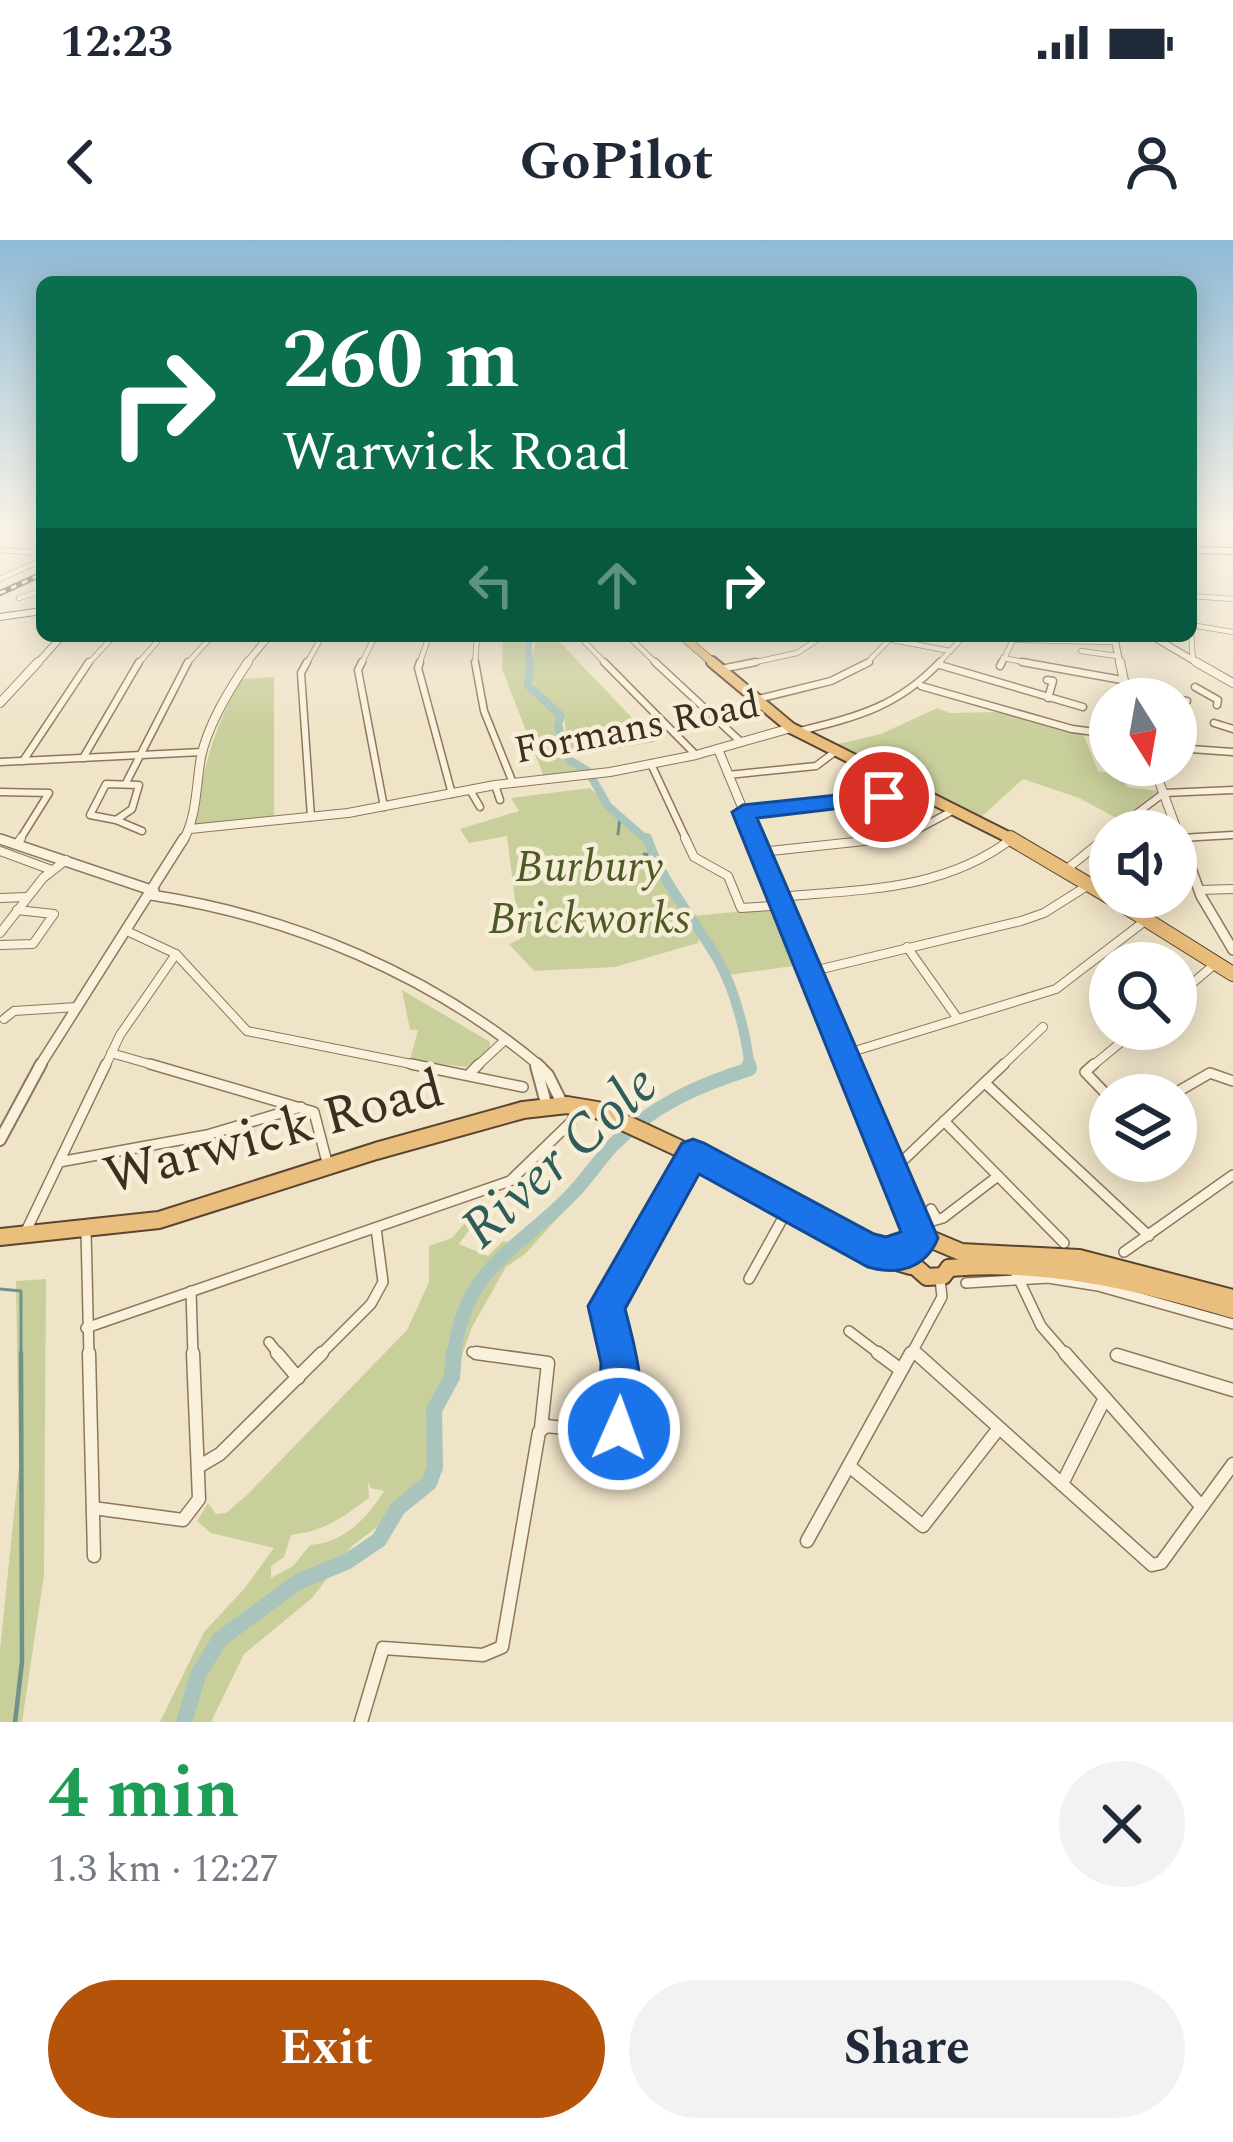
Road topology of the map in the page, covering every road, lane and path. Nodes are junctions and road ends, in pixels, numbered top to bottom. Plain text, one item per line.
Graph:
1 (28, 594) edge
2 (1197, 596) edge
3 (18, 598) dead end
4 (1233, 599) edge
5 (36, 609) edge
6 (0, 617) edge
7 (1197, 629) edge
8 (1233, 632) edge
9 (56, 642) edge
10 (108, 642) edge
11 (156, 642) edge
12 (206, 642) edge
13 (264, 642) edge
14 (319, 642) edge
15 (372, 642) edge
16 (427, 642) edge
17 (476, 642) edge
18 (585, 642) edge
19 (634, 642) edge
20 (689, 642) edge
21 (813, 642) edge
22 (888, 642) edge
23 (902, 642) edge
24 (958, 642) edge
25 (1013, 642) edge
26 (1115, 642) edge
27 (1162, 642) edge
28 (1192, 642) edge
29 (950, 650) junction
30 (1081, 652) dead end
31 (1047, 655) dead end
32 (1117, 656) junction
33 (1193, 661) junction
34 (940, 665) junction
35 (1046, 667) junction
36 (720, 669) junction
37 (1215, 673) junction
38 (1110, 678) edge
39 (1122, 678) edge
40 (1047, 680) dead end
41 (1233, 683) edge
42 (921, 686) junction
43 (1048, 698) junction
44 (756, 700) junction
45 (0, 703) edge
46 (1217, 705) dead end
47 (1083, 707) dead end
48 (1214, 723) dead end
49 (1233, 729) edge
50 (794, 730) junction
51 (1089, 731) edge
52 (741, 742) junction
53 (718, 748) junction
54 (1197, 749) edge
55 (836, 751) junction
56 (202, 752) junction
57 (1233, 752) edge
58 (696, 755) junction
59 (140, 757) junction
60 (82, 758) junction
61 (23, 761) junction
62 (0, 762) edge
63 (651, 764) junction
64 (728, 775) junction
65 (126, 783) junction
66 (513, 783) junction
67 (901, 783) junction
68 (495, 785) junction
69 (1159, 786) edge
70 (470, 790) junction
71 (1233, 790) edge
72 (0, 792) edge
73 (452, 794) junction
74 (1162, 797) junction
75 (500, 800) dead end
76 (383, 807) junction
77 (480, 807) dead end
78 (954, 810) junction
79 (1144, 810) edge
80 (1168, 810) edge
81 (743, 812) junction
82 (311, 818) junction
83 (116, 820) junction
84 (131, 829) junction
85 (190, 830) junction
86 (142, 831) dead end
87 (1233, 835) edge
88 (123, 836) dead end
89 (1197, 837) edge
90 (1011, 838) junction
91 (0, 839) edge
92 (17, 845) junction
93 (0, 851) edge
94 (1089, 851) edge
95 (760, 853) junction
96 (66, 860) junction
97 (1067, 868) junction
98 (49, 869) dead end
99 (164, 872) junction
100 (132, 881) junction
101 (1197, 882) edge
102 (1089, 883) edge
103 (1089, 885) edge
104 (1233, 889) edge
105 (1200, 890) junction
106 (153, 893) junction
107 (27, 897) junction
108 (0, 898) edge
109 (775, 901) junction
110 (17, 910) junction
111 (1144, 918) edge
112 (1147, 920) junction
113 (129, 932) junction
114 (0, 933) edge
115 (0, 945) edge
116 (906, 947) junction
117 (1233, 950) edge
118 (176, 954) junction
119 (1216, 963) junction
120 (809, 972) junction
121 (1233, 974) edge
122 (1197, 979) edge
123 (77, 1007) junction
124 (4, 1019) dead end
125 (958, 1019) junction
126 (1043, 1027) dead end
127 (504, 1041) junction
128 (1112, 1050) edge
129 (111, 1053) junction
130 (843, 1054) junction
131 (535, 1065) junction
132 (470, 1073) junction
133 (1089, 1076) edge
134 (1197, 1081) edge
135 (1233, 1081) edge
136 (985, 1083) junction
137 (527, 1099) dead end
138 (303, 1107) junction
139 (565, 1111) junction
140 (944, 1121) junction
141 (0, 1140) edge
142 (693, 1154) junction
143 (58, 1162) junction
144 (328, 1167) junction
145 (891, 1172) junction
146 (1233, 1175) edge
147 (998, 1176) junction
148 (790, 1205) junction
149 (376, 1228) junction
150 (86, 1231) junction
151 (923, 1234) junction
152 (24, 1235) junction
153 (1149, 1236) junction
154 (0, 1237) edge
155 (1055, 1239) dead end
156 (940, 1245) junction
157 (1124, 1252) dead end
158 (1015, 1271) junction
159 (944, 1273) junction
160 (749, 1279) dead end
161 (966, 1283) dead end
162 (191, 1291) junction
163 (1233, 1298) edge
164 (1233, 1310) edge
165 (1233, 1324) edge
166 (86, 1328) junction
167 (850, 1331) dead end
168 (269, 1342) dead end
169 (913, 1350) junction
170 (472, 1352) dead end
171 (1117, 1355) dead end
172 (901, 1370) junction
173 (298, 1378) junction
174 (1233, 1390) edge
175 (1105, 1398) junction
176 (541, 1428) junction
177 (999, 1428) junction
178 (1233, 1464) edge
179 (849, 1466) junction
180 (198, 1467) junction
181 (1062, 1484) junction
182 (1201, 1506) junction
183 (93, 1508) junction
184 (807, 1541) dead end
185 (94, 1556) dead end
186 (361, 1722) edge

1 - 3 street
2 - 4 street
5 - 6 main road
7 - 8 street
9 - 45 street
10 - 61 street
11 - 60 street
12 - 59 street
13 - 56 street
14 - 82 street
15 - 76 street
16 - 73 street
17 - 66 street
18 - 58 street
19 - 52 street
20 - 36 highway
21 - 36 street
22 - 44 street
23 - 29 street
24 - 29 street
25 - 35 street
26 - 32 street
27 - 33 street
28 - 33 street
29 - 34 street
30 - 32 street
31 - 35 street
32 - 39 street
33 - 37 street
34 - 42 street
34 - 43 street
35 - 38 street
36 - 44 highway
37 - 41 street
37 - 46 street
40 - 43 street
42 - 50 street
42 - 51 street
43 - 47 street
44 - 50 highway
48 - 49 street
50 - 52 street, Formans Road
50 - 55 highway
52 - 53 street, Formans Road
53 - 58 street, Formans Road
53 - 64 street
54 - 57 street
55 - 64 street
55 - 67 highway
56 - 59 street
56 - 85 street
58 - 63 street, Formans Road
59 - 60 street
59 - 65 street
60 - 61 street
61 - 62 street
63 - 66 street, Formans Road
63 - 109 street
64 - 81 street
65 - 83 street
65 - 83 street
66 - 68 street, Formans Road
67 - 78 highway
67 - 81 street
68 - 70 street, Formans Road
68 - 75 street, Formans Road
69 - 74 street
70 - 73 street, Formans Road
70 - 77 street
71 - 74 street
72 - 92 street
73 - 76 street, Formans Road
74 - 79 street
74 - 80 street
76 - 82 street, Formans Road
78 - 90 highway
78 - 95 street
81 - 95 street
82 - 85 street, Formans Road
83 - 84 street
84 - 86 street
84 - 88 street
85 - 99 street
87 - 89 street
90 - 97 highway
90 - 109 street
91 - 92 street
92 - 96 street
93 - 98 street
94 - 97 street
95 - 109 street
96 - 100 street
96 - 107 street
97 - 102 highway
99 - 100 street
99 - 106 street
100 - 106 street
101 - 105 street
103 - 116 street
104 - 105 street
105 - 117 street
106 - 113 street
106 - 127 street
107 - 108 street
107 - 110 street
109 - 120 street
110 - 114 street
110 - 115 street
111 - 112 highway
112 - 119 highway
112 - 125 street
113 - 118 street
113 - 123 street
116 - 120 street
116 - 125 street
118 - 129 street
118 - 132 street
119 - 121 highway
119 - 122 street
120 - 130 street
123 - 124 street
123 - 141 street
125 - 130 street
126 - 136 street
127 - 131 street
127 - 132 street
128 - 133 street
129 - 138 street
129 - 143 street
130 - 145 street
131 - 139 street
131 - 139 street
132 - 137 street
134 - 135 street
136 - 140 street
136 - 153 street
138 - 143 street
138 - 144 street
139 - 142 highway, Warwick Road
139 - 144 highway, Warwick Road
139 - 149 street
140 - 145 street
140 - 147 street
142 - 148 highway, Warwick Road
142 - 176 street
143 - 152 street
144 - 150 highway, Warwick Road
145 - 151 street
146 - 153 street
147 - 151 street
147 - 155 street
148 - 151 highway, Warwick Road
148 - 160 street
149 - 162 street
149 - 173 street
150 - 152 highway, Warwick Road
150 - 166 street
151 - 156 highway
151 - 159 highway
152 - 154 highway, Warwick Road
153 - 157 street
156 - 159 highway
156 - 163 highway
158 - 159 highway
158 - 161 street
158 - 164 highway
158 - 165 street
158 - 175 street
159 - 169 street
162 - 166 street
162 - 180 street
166 - 183 street
167 - 172 street
168 - 173 street
169 - 172 street
169 - 177 street
170 - 176 street
171 - 174 street
172 - 179 street
173 - 180 street
175 - 181 street
175 - 182 street
176 - 186 street
177 - 179 street
177 - 181 street
178 - 182 street
179 - 184 street
180 - 183 street
181 - 182 street
183 - 185 street

